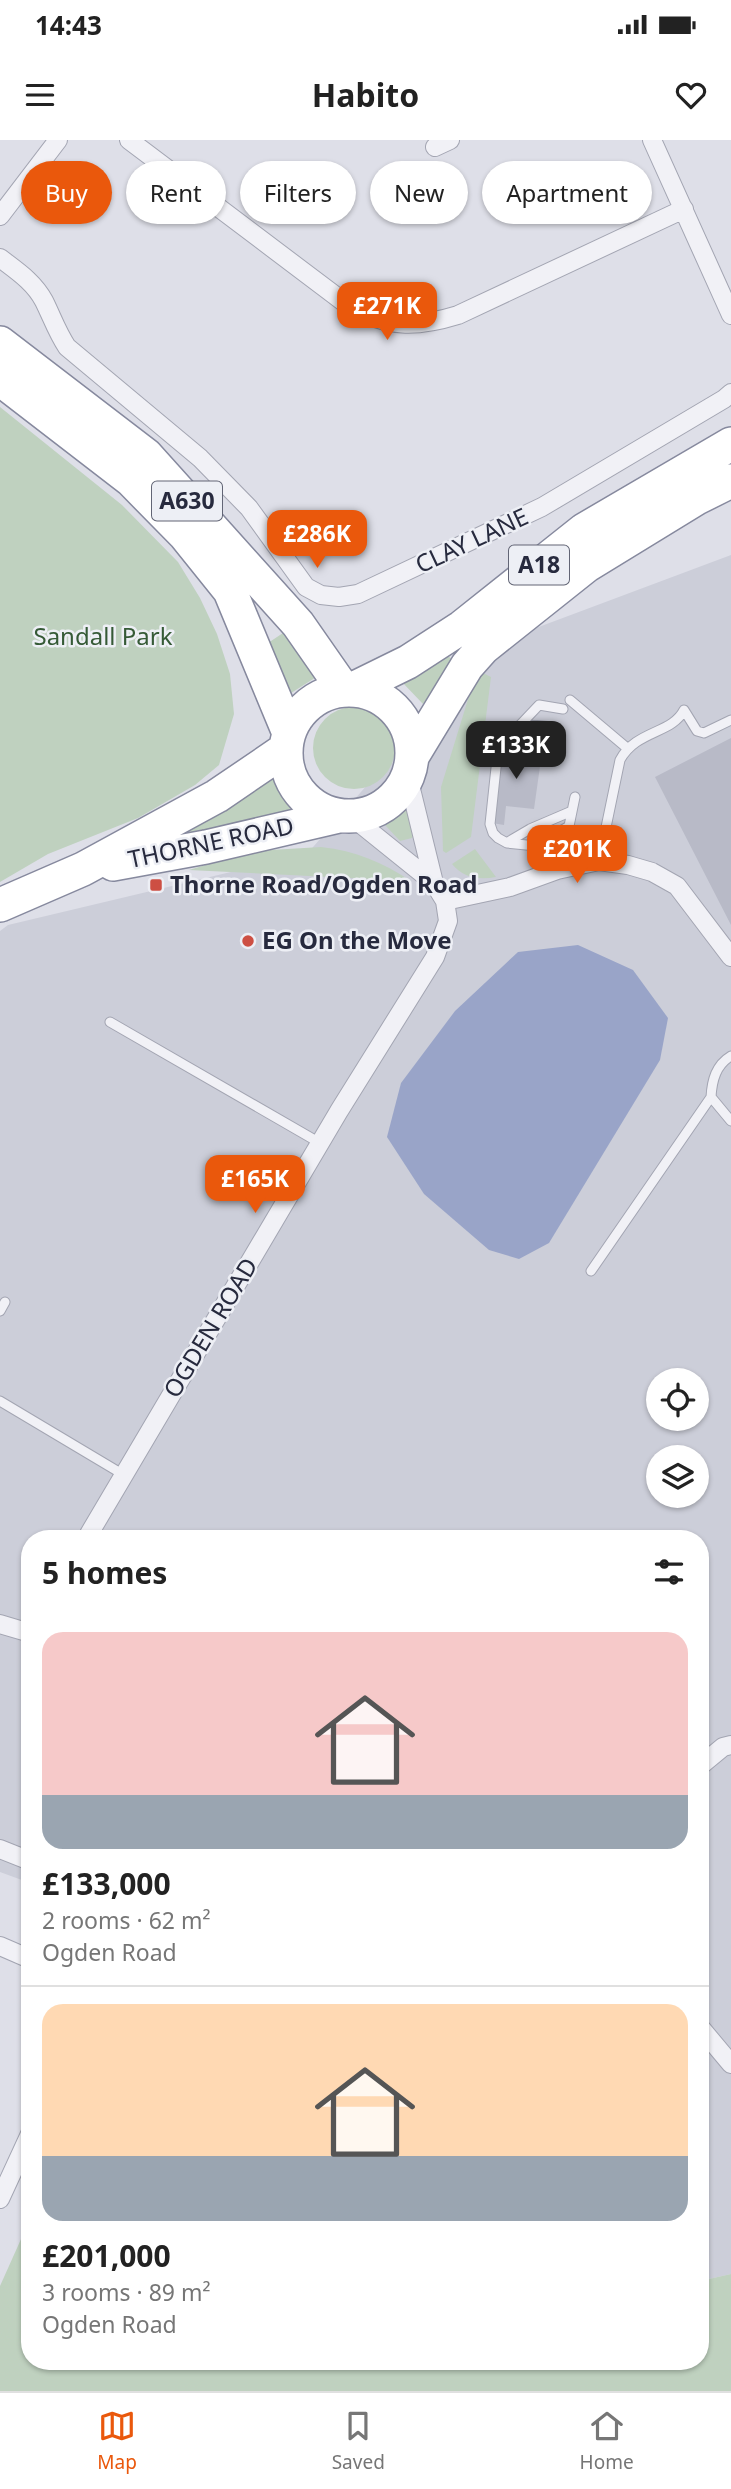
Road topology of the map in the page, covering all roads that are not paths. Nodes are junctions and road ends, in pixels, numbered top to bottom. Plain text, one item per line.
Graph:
1 (58, 140) edge
2 (129, 140) edge
3 (652, 140) edge
4 (684, 209) junction
5 (0, 216) edge
6 (0, 258) edge
7 (731, 315) edge
8 (0, 343) edge
9 (0, 379) edge
10 (731, 393) edge
11 (731, 444) edge
12 (731, 481) edge
13 (347, 690) junction
14 (570, 700) dead end
15 (563, 709) dead end
16 (731, 720) edge
17 (521, 724) junction
18 (553, 727) dead end
19 (287, 741) junction
20 (627, 748) junction
21 (410, 766) junction
22 (575, 796) dead end
23 (572, 811) junction
24 (345, 816) junction
25 (508, 842) junction
26 (599, 861) junction
27 (83, 869) junction
28 (434, 883) junction
29 (445, 901) junction
30 (0, 905) edge
31 (729, 952) edge
32 (110, 1022) dead end
33 (731, 1056) edge
34 (711, 1097) junction
35 (731, 1121) edge
36 (320, 1143) junction
37 (591, 1271) dead end
38 (0, 1401) edge
39 (124, 1475) junction
40 (91, 1530) edge
41 (0, 1624) edge
42 (21, 1630) edge
43 (731, 1745) edge
44 (709, 1759) edge
45 (0, 1849) edge
46 (21, 1857) edge
47 (0, 1946) edge
48 (21, 1954) edge
49 (709, 2038) edge
50 (731, 2064) edge
51 (21, 2145) edge
52 (8, 2160) edge
53 (0, 2199) edge

1 - 5 street
2 - 4 street
3 - 4 street
4 - 7 street
6 - 10 street, CLAY LANE
8 - 13 highway, A630
9 - 19 highway, A630
11 - 13 highway, A18
12 - 21 highway, A18
13 - 19 highway
13 - 21 highway
14 - 20 lane
15 - 17 lane
16 - 20 lane
17 - 18 lane
17 - 25 lane
19 - 24 highway
19 - 27 highway, THORNE ROAD
20 - 26 lane
21 - 24 highway
21 - 28 street
22 - 23 lane
23 - 25 lane
23 - 25 lane
24 - 27 highway, THORNE ROAD
24 - 28 street
26 - 29 street
26 - 31 street
27 - 30 highway, THORNE ROAD
28 - 29 street
29 - 36 street, OGDEN ROAD
32 - 36 lane
33 - 34 lane
34 - 35 lane
34 - 37 lane
36 - 39 street, OGDEN ROAD
38 - 39 lane
39 - 40 street, OGDEN ROAD
41 - 42 street
43 - 44 street
45 - 46 street
47 - 48 street
49 - 50 street
51 - 52 street
52 - 53 street

